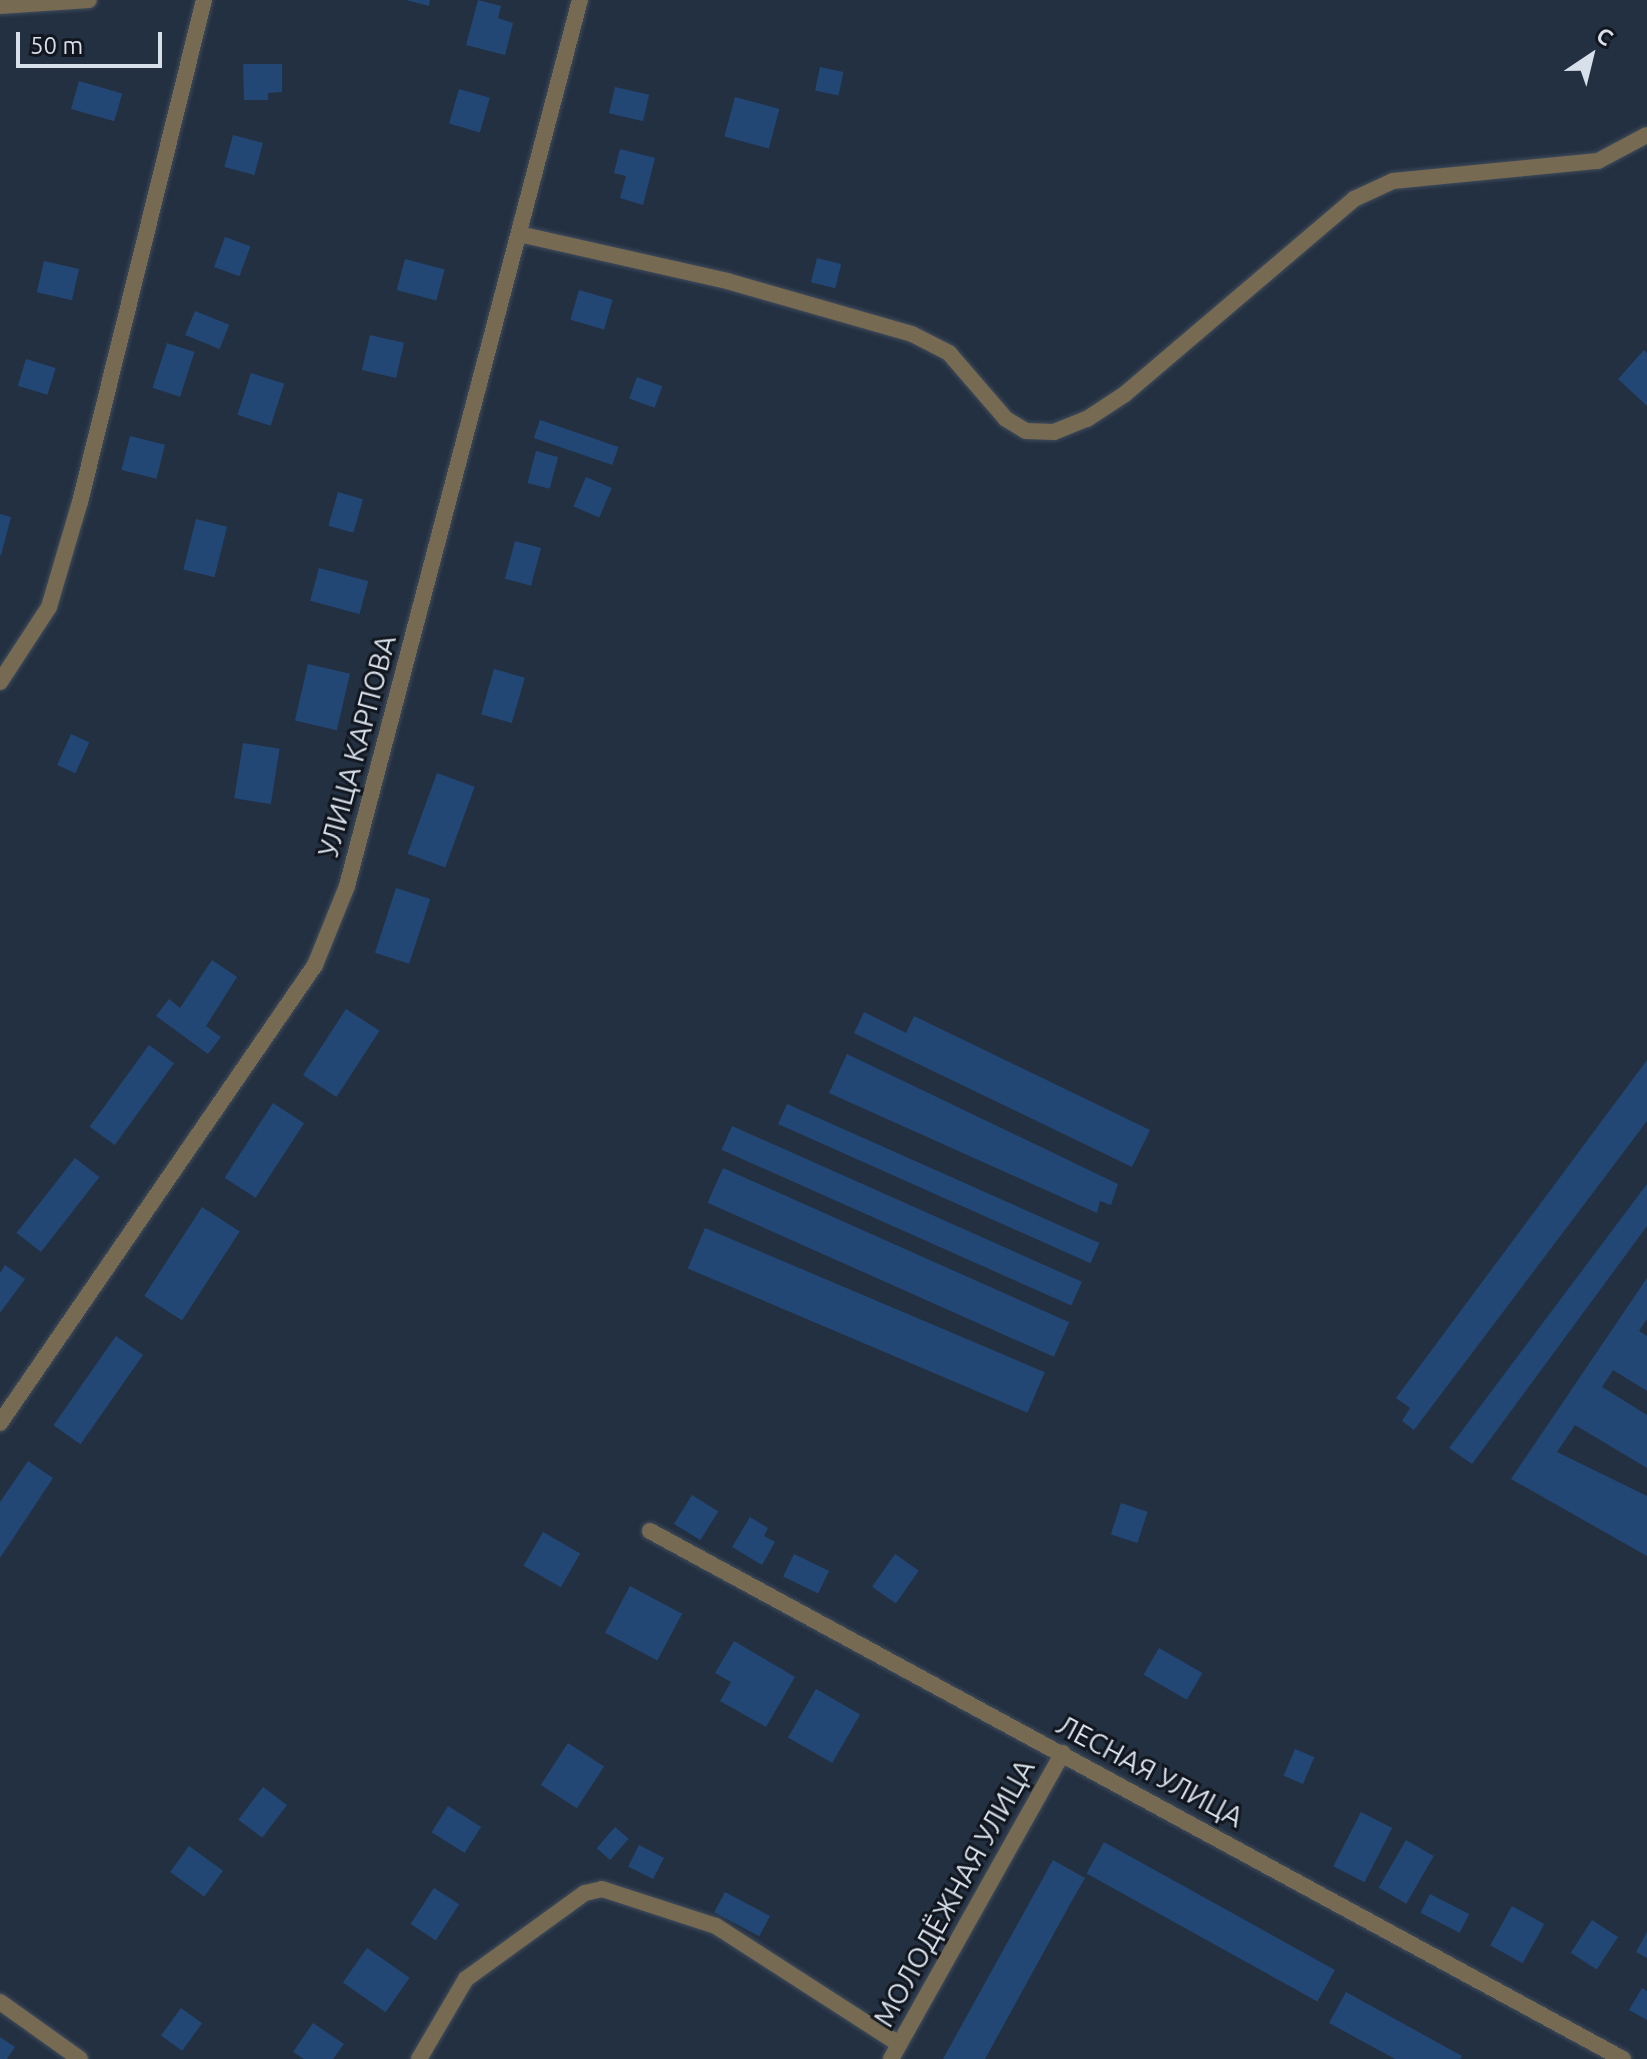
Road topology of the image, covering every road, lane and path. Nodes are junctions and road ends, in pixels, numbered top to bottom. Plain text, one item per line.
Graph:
1 (89, 0) edge
2 (204, 0) edge
3 (580, 0) edge
4 (0, 6) edge
5 (1647, 135) edge
6 (519, 234) junction
7 (0, 682) edge
8 (0, 1423) edge
9 (650, 1531) dead end
10 (1063, 1753) junction
11 (0, 2002) edge
12 (895, 2052) edge
13 (80, 2059) edge
14 (419, 2059) edge
15 (1623, 2059) edge

1 - 4 street
2 - 7 street
3 - 6 street, УЛИЦА КАРПОВА
5 - 6 street
6 - 8 street, УЛИЦА КАРПОВА
9 - 10 street, ЛЕСНАЯ УЛИЦА
10 - 12 street, МОЛОДЁЖНАЯ УЛИЦА
10 - 15 street, ЛЕСНАЯ УЛИЦА
11 - 13 street
12 - 14 street

